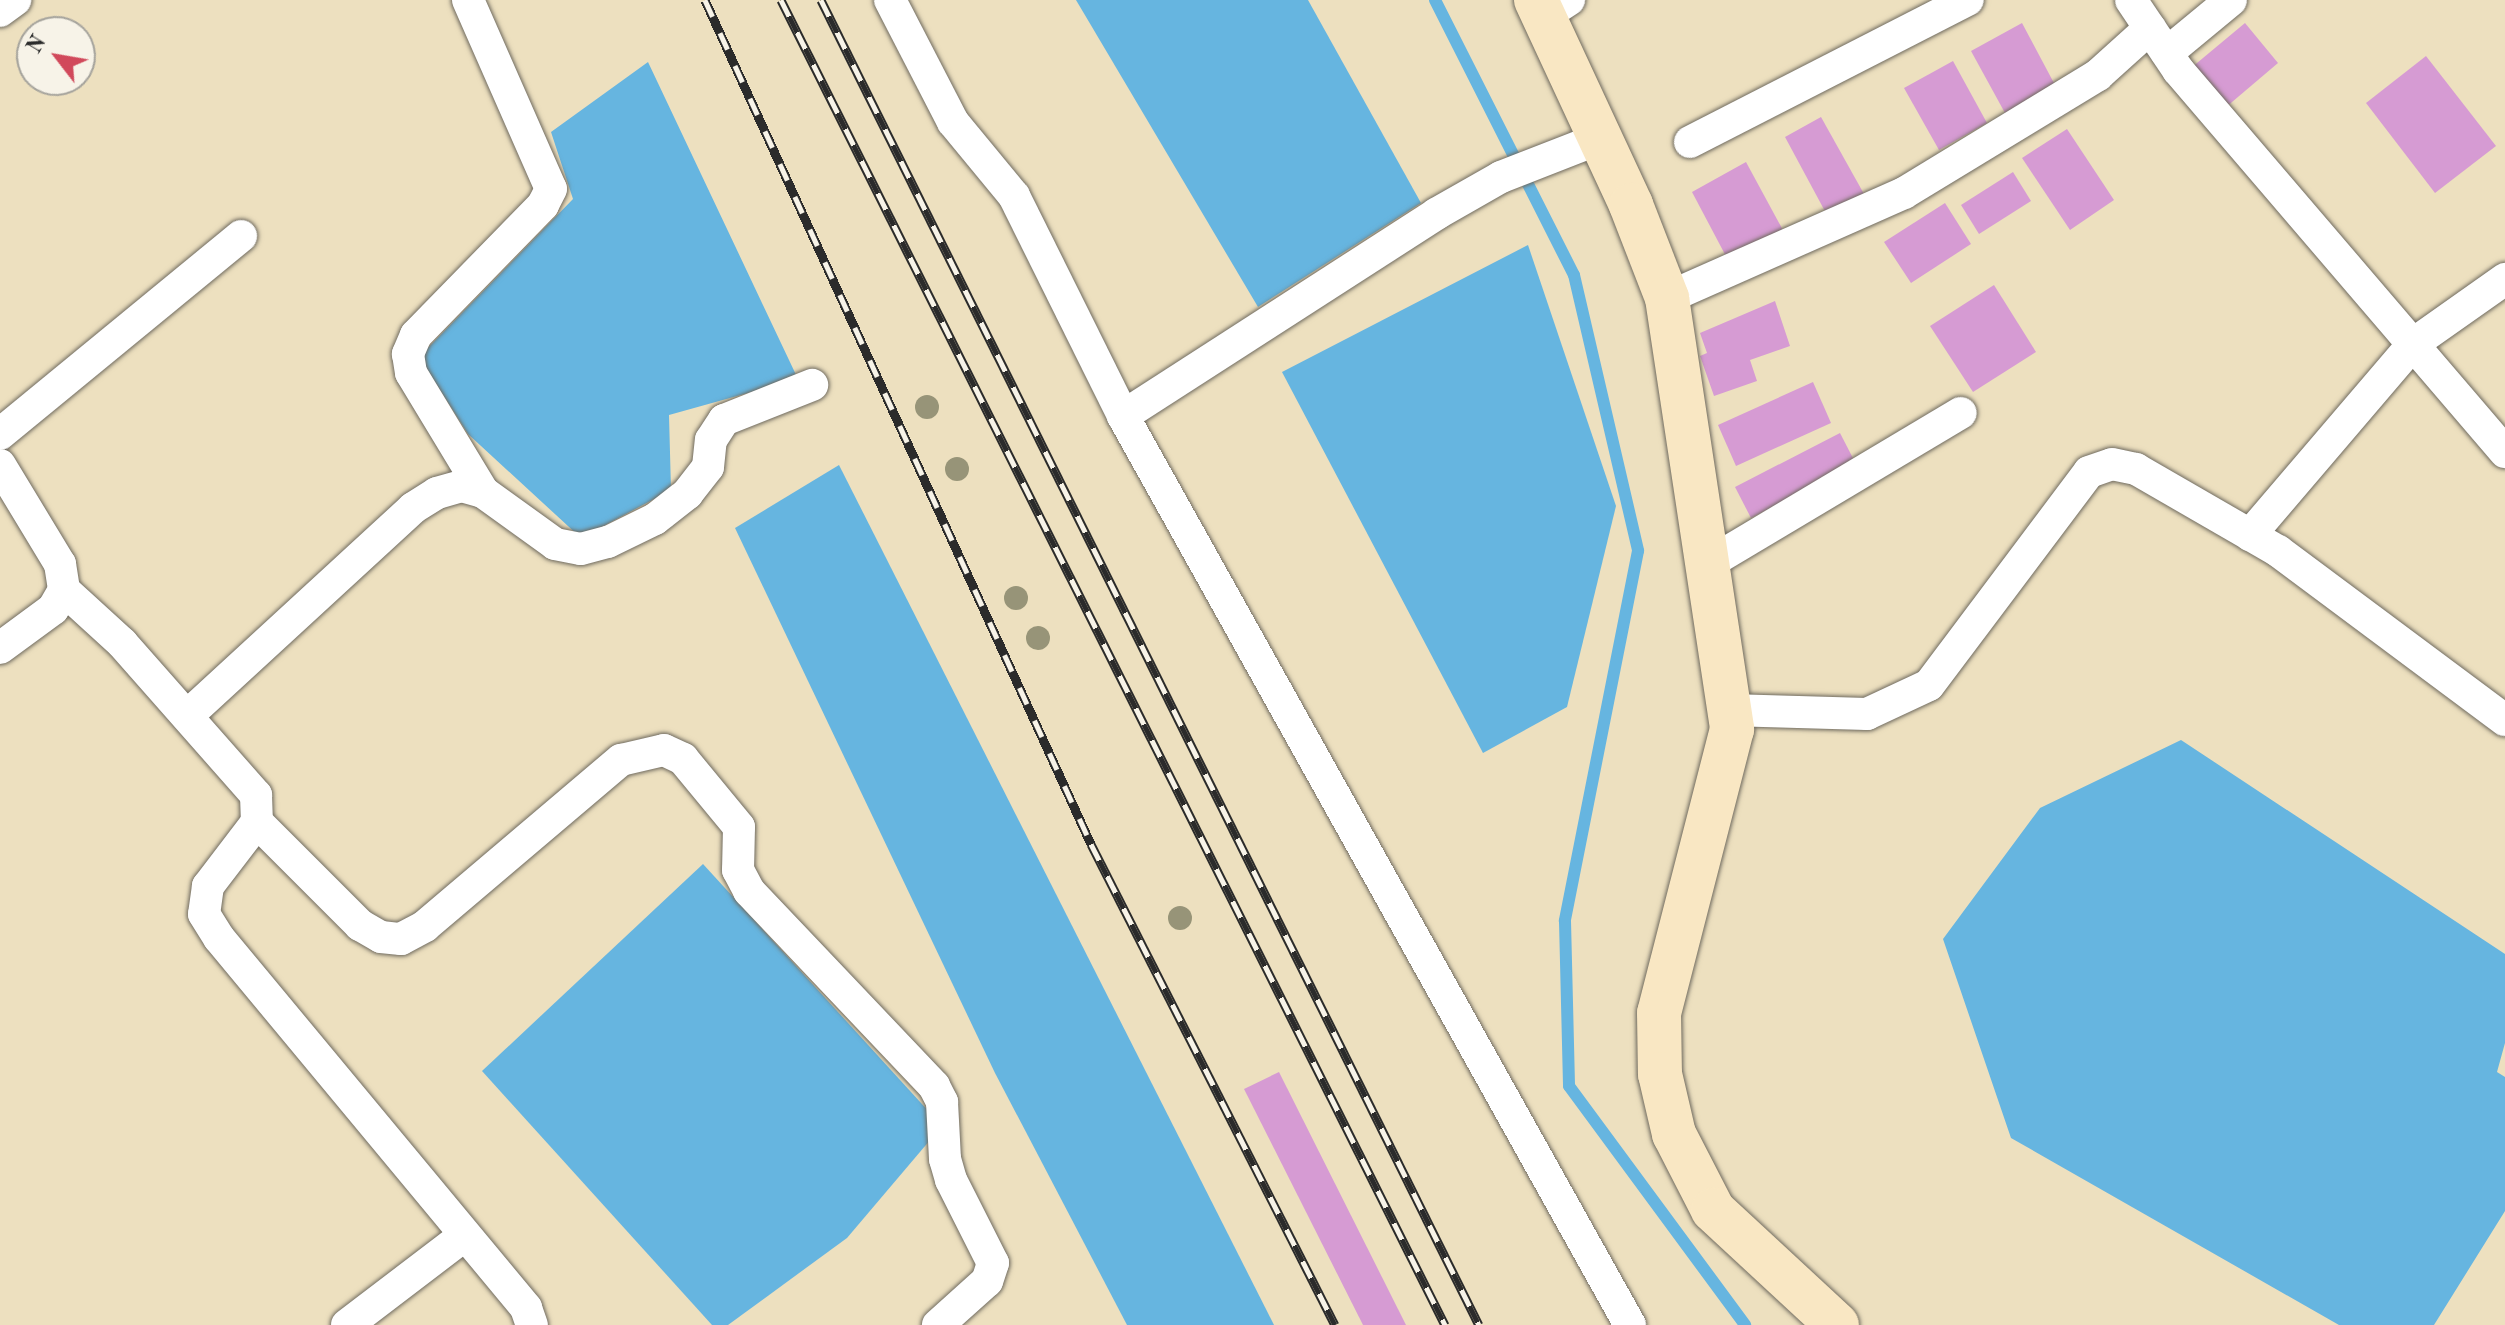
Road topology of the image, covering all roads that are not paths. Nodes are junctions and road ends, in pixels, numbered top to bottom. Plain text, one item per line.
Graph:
1 (15, 0) edge
2 (468, 0) edge
3 (890, 0) edge
4 (1968, 0) edge
5 (2131, 0) edge
6 (2231, 0) edge
7 (1549, 5) edge
8 (0, 11) edge
9 (2158, 40) junction
10 (1601, 138) junction
11 (1690, 142) dead end
12 (241, 236) dead end
13 (2505, 279) edge
14 (1667, 298) junction
15 (2413, 344) junction
16 (812, 385) dead end
17 (1961, 413) dead end
18 (1123, 416) junction
19 (0, 434) edge
20 (2505, 452) edge
21 (4, 481) edge
22 (483, 492) junction
23 (2250, 535) junction
24 (1709, 563) junction
25 (64, 590) junction
26 (0, 648) edge
27 (1729, 710) junction
28 (187, 716) junction
29 (2505, 720) edge
30 (257, 822) junction
31 (465, 1235) junction
32 (947, 1322) edge
33 (347, 1325) edge
34 (532, 1325) edge
35 (1630, 1325) edge
36 (1837, 1325) edge

1 - 8 street
2 - 22 street
3 - 18 street
4 - 11 street
5 - 9 street
6 - 9 street
7 - 10 street
9 - 14 street
9 - 15 street
10 - 14 street
10 - 18 street
12 - 19 street
13 - 15 street
14 - 24 street
15 - 20 street
15 - 23 street
16 - 22 street
17 - 24 street
18 - 35 street
21 - 25 street
22 - 28 street
23 - 27 street
23 - 29 street
24 - 27 street
25 - 26 street
25 - 28 street
27 - 36 street
28 - 30 street
30 - 31 street
30 - 32 street
31 - 33 street
31 - 34 street

